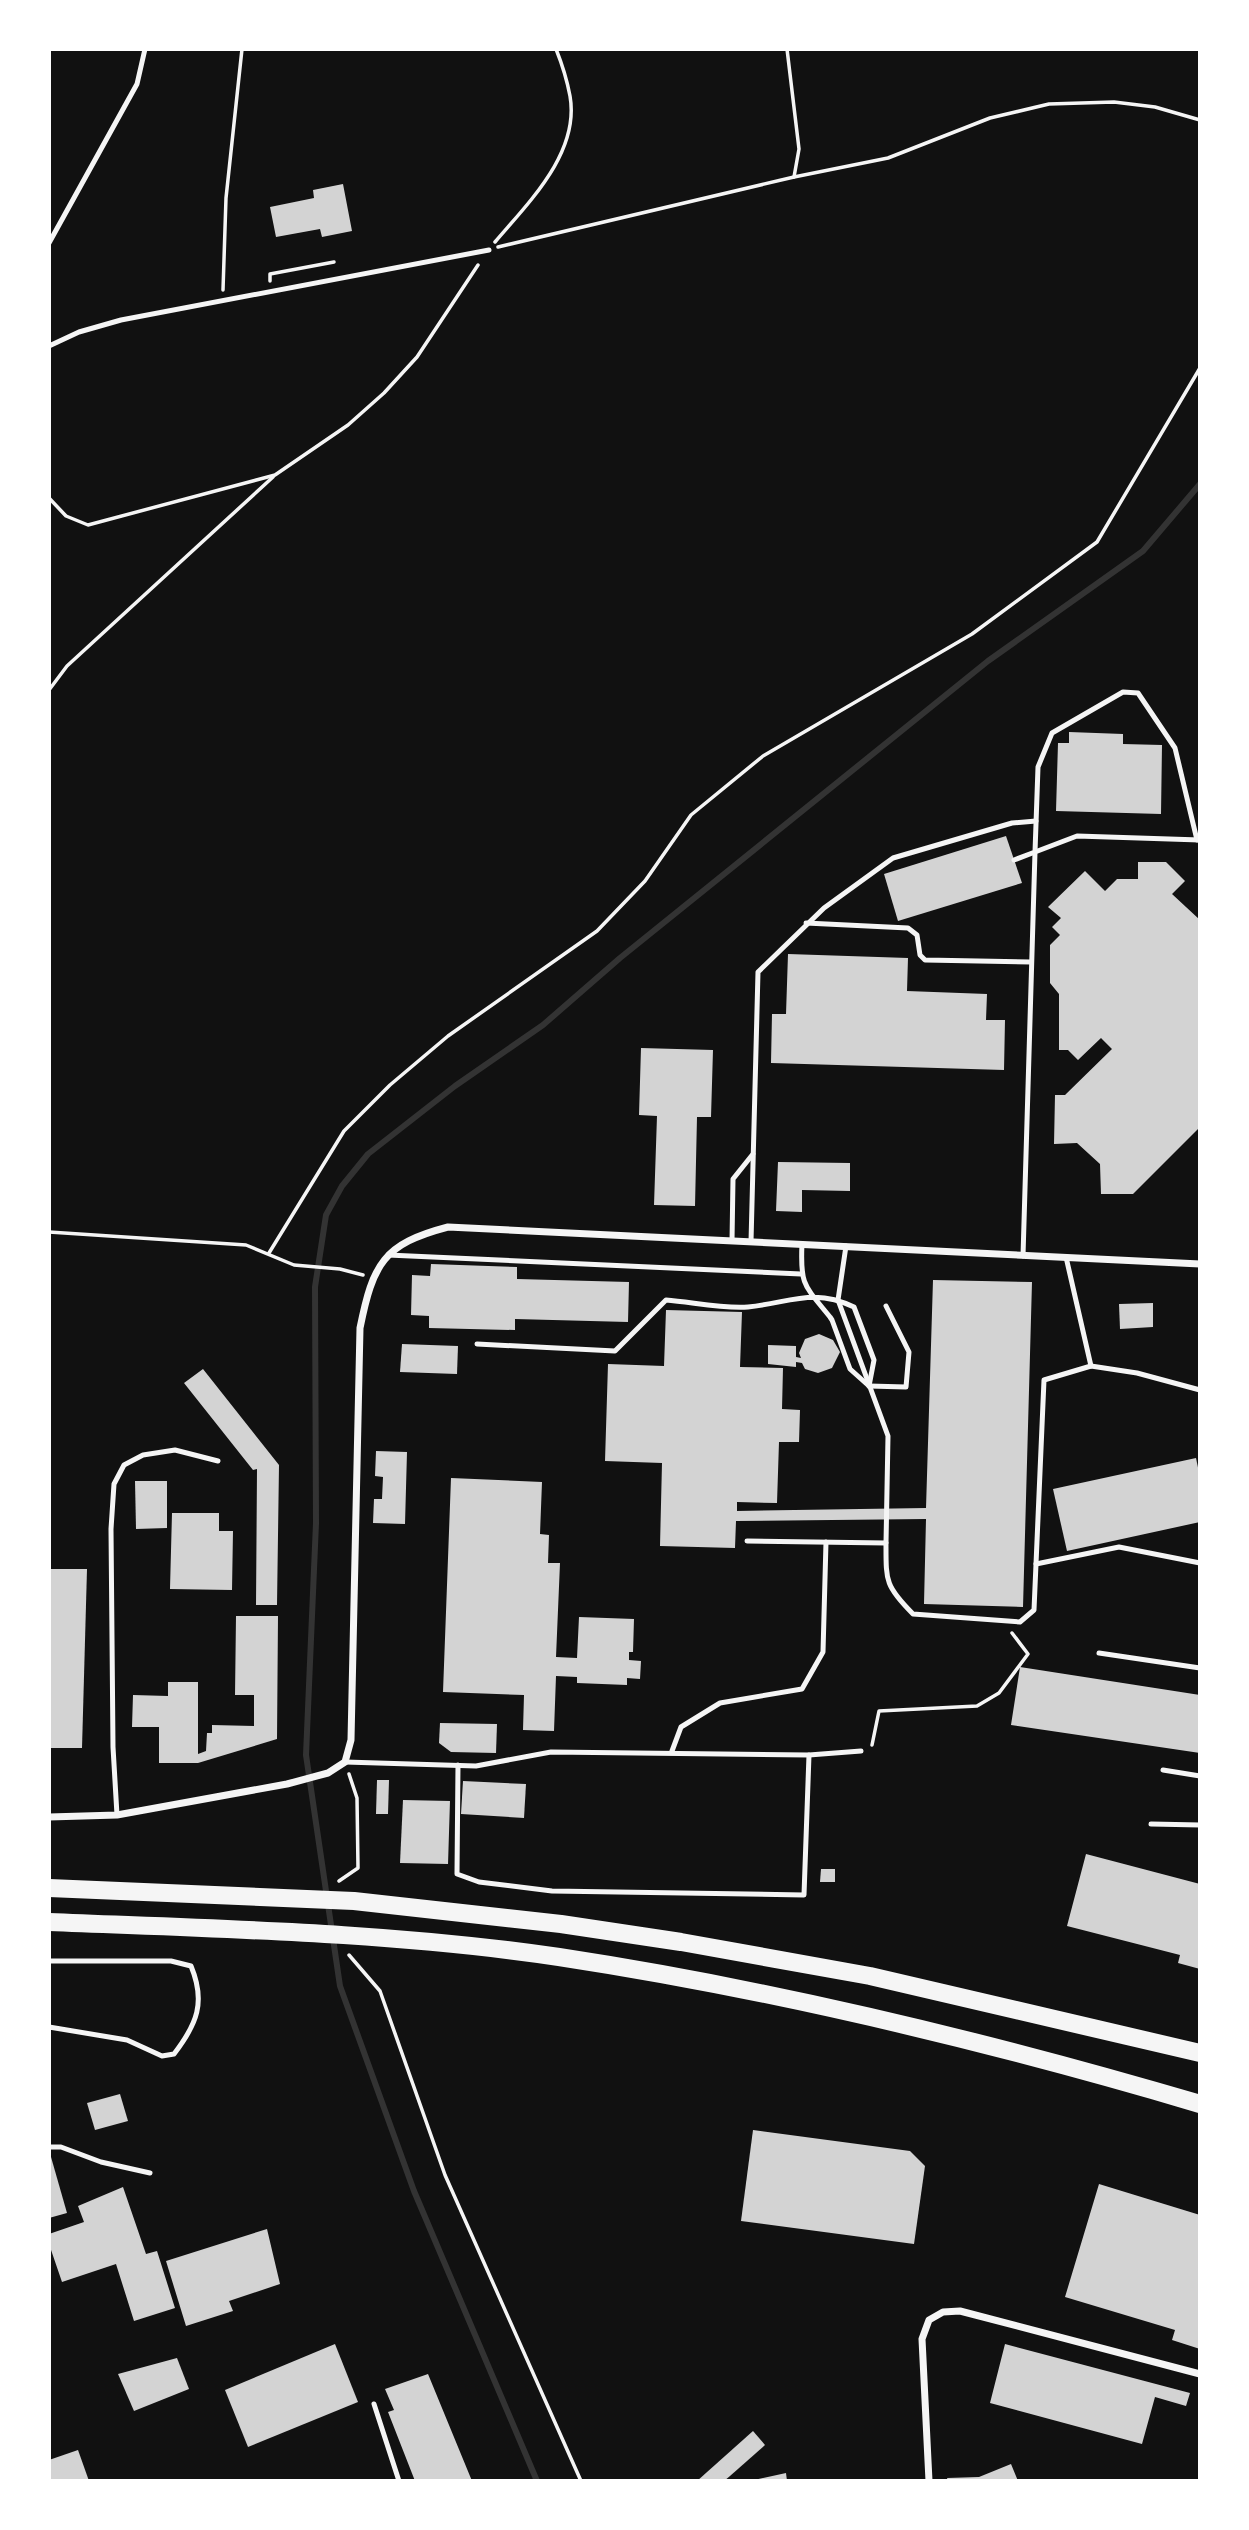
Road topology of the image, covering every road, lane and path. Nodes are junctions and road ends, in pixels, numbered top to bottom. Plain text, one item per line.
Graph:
1 (145, 49) edge
2 (242, 49) edge
3 (556, 49) edge
4 (787, 49) edge
5 (1200, 120) edge
6 (794, 177) junction
7 (49, 243) edge
8 (489, 250) junction
9 (334, 262) dead end
10 (270, 290) junction
11 (223, 299) junction
12 (49, 346) edge
13 (1200, 368) edge
14 (275, 475) junction
15 (49, 498) edge
16 (49, 690) edge
17 (1036, 821) junction
18 (1198, 840) edge
19 (1035, 852) junction
20 (1014, 860) dead end
21 (806, 923) junction
22 (1031, 962) junction
23 (753, 1154) junction
24 (49, 1232) edge
25 (732, 1241) junction
26 (751, 1242) junction
27 (802, 1244) junction
28 (846, 1246) junction
29 (269, 1253) junction
30 (388, 1255) junction
31 (1023, 1256) junction
32 (1066, 1257) junction
33 (1200, 1264) edge
34 (800, 1274) junction
35 (373, 1277) junction
36 (812, 1295) junction
37 (838, 1300) junction
38 (886, 1306) dead end
39 (477, 1343) dead end
40 (1091, 1366) junction
41 (869, 1386) junction
42 (1200, 1390) edge
43 (218, 1461) dead end
44 (747, 1541) dead end
45 (826, 1542) junction
46 (886, 1542) junction
47 (1200, 1563) edge
48 (1036, 1564) junction
49 (1010, 1621) junction
50 (1099, 1653) dead end
51 (1200, 1668) edge
52 (671, 1751) junction
53 (861, 1751) joint
54 (809, 1755) junction
55 (345, 1762) junction
56 (458, 1765) junction
57 (1163, 1770) dead end
58 (1200, 1776) edge
59 (117, 1815) junction
60 (49, 1817) edge
61 (1151, 1824) dead end
62 (1200, 1825) edge
63 (338, 1881) dead end
64 (49, 1888) edge
65 (49, 1922) edge
66 (349, 1955) dead end
67 (49, 1961) edge
68 (49, 2027) edge
69 (1200, 2053) edge
70 (1200, 2104) edge
71 (49, 2147) edge
72 (150, 2173) dead end
73 (1200, 2374) edge
74 (374, 2404) dead end
75 (399, 2481) edge
76 (581, 2481) edge
77 (929, 2481) edge

1 - 7 lane
2 - 11 path
3 - 8 path
4 - 6 path
5 - 6 path
6 - 8 path
8 - 10 lane
8 - 14 path
9 - 10 path
10 - 11 lane
11 - 12 lane
13 - 29 path
14 - 15 path
14 - 16 path
17 - 18 lane
17 - 19 lane
17 - 21 lane
18 - 19 lane
19 - 20 lane
19 - 22 lane
21 - 22 lane
21 - 23 lane
22 - 31 lane
23 - 25 lane
23 - 26 lane
24 - 29 path
25 - 26 street
25 - 30 street
26 - 27 street
27 - 28 street
27 - 34 lane
28 - 31 street
28 - 37 lane
29 - 35 path
30 - 34 lane
30 - 35 street
31 - 32 street
32 - 33 street
32 - 40 lane
34 - 36 lane
35 - 55 street
36 - 37 lane
36 - 39 lane
36 - 41 lane
37 - 41 lane
37 - 41 lane
38 - 41 lane
40 - 42 lane
40 - 48 lane
41 - 46 lane
43 - 59 lane
44 - 45 lane
45 - 46 lane
45 - 52 lane
46 - 49 lane
47 - 48 lane
48 - 49 lane
49 - 53 path
50 - 51 lane
52 - 54 lane
52 - 56 lane
53 - 54 lane
54 - 56 lane
55 - 56 lane
55 - 59 street
55 - 63 path
57 - 58 lane
59 - 60 street
61 - 62 lane
64 - 69 main road
65 - 70 main road
66 - 76 path
67 - 68 lane
71 - 72 lane
73 - 77 street
74 - 75 lane

